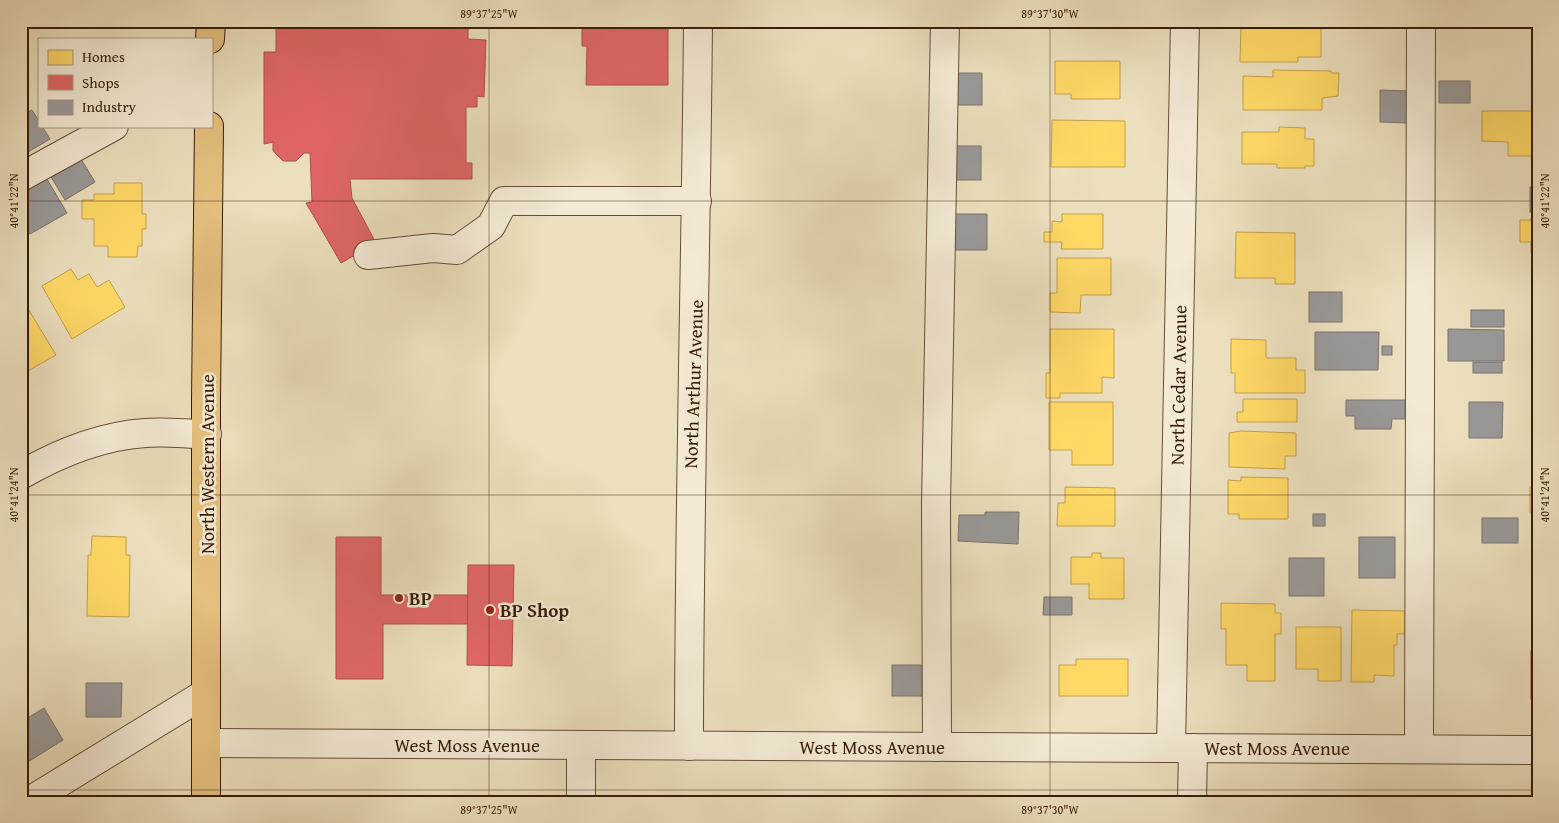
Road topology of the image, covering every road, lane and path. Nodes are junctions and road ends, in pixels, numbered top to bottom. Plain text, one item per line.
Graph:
1 (211, 21) edge
2 (698, 21) edge
3 (945, 21) edge
4 (1185, 21) edge
5 (1421, 21) edge
6 (210, 38) edge
7 (110, 128) edge
8 (209, 128) edge
9 (21, 177) edge
10 (697, 201) junction
11 (368, 256) dead end
12 (207, 434) junction
13 (21, 476) edge
14 (206, 693) junction
15 (206, 743) junction
16 (581, 745) junction
17 (689, 746) junction
18 (936, 747) junction
19 (1182, 748) junction
20 (1419, 750) junction
21 (1538, 750) edge
22 (28, 802) edge
23 (206, 802) edge
24 (581, 802) edge
25 (1192, 802) edge

1 - 6 main road
2 - 10 street, North Arthur Avenue
3 - 18 street
4 - 19 street, North Cedar Avenue
5 - 20 street
7 - 9 street
8 - 12 main road, North Western Avenue
10 - 11 street
10 - 17 street, North Arthur Avenue
12 - 13 street
12 - 14 main road, North Western Avenue
14 - 15 main road, North Western Avenue
14 - 22 street
15 - 16 street, West Moss Avenue
15 - 23 main road, North Western Avenue
16 - 17 street, West Moss Avenue
16 - 24 street
17 - 18 street, West Moss Avenue
18 - 19 street, West Moss Avenue
19 - 20 street, West Moss Avenue
19 - 25 street, North Cedar Avenue
20 - 21 street, West Moss Avenue

